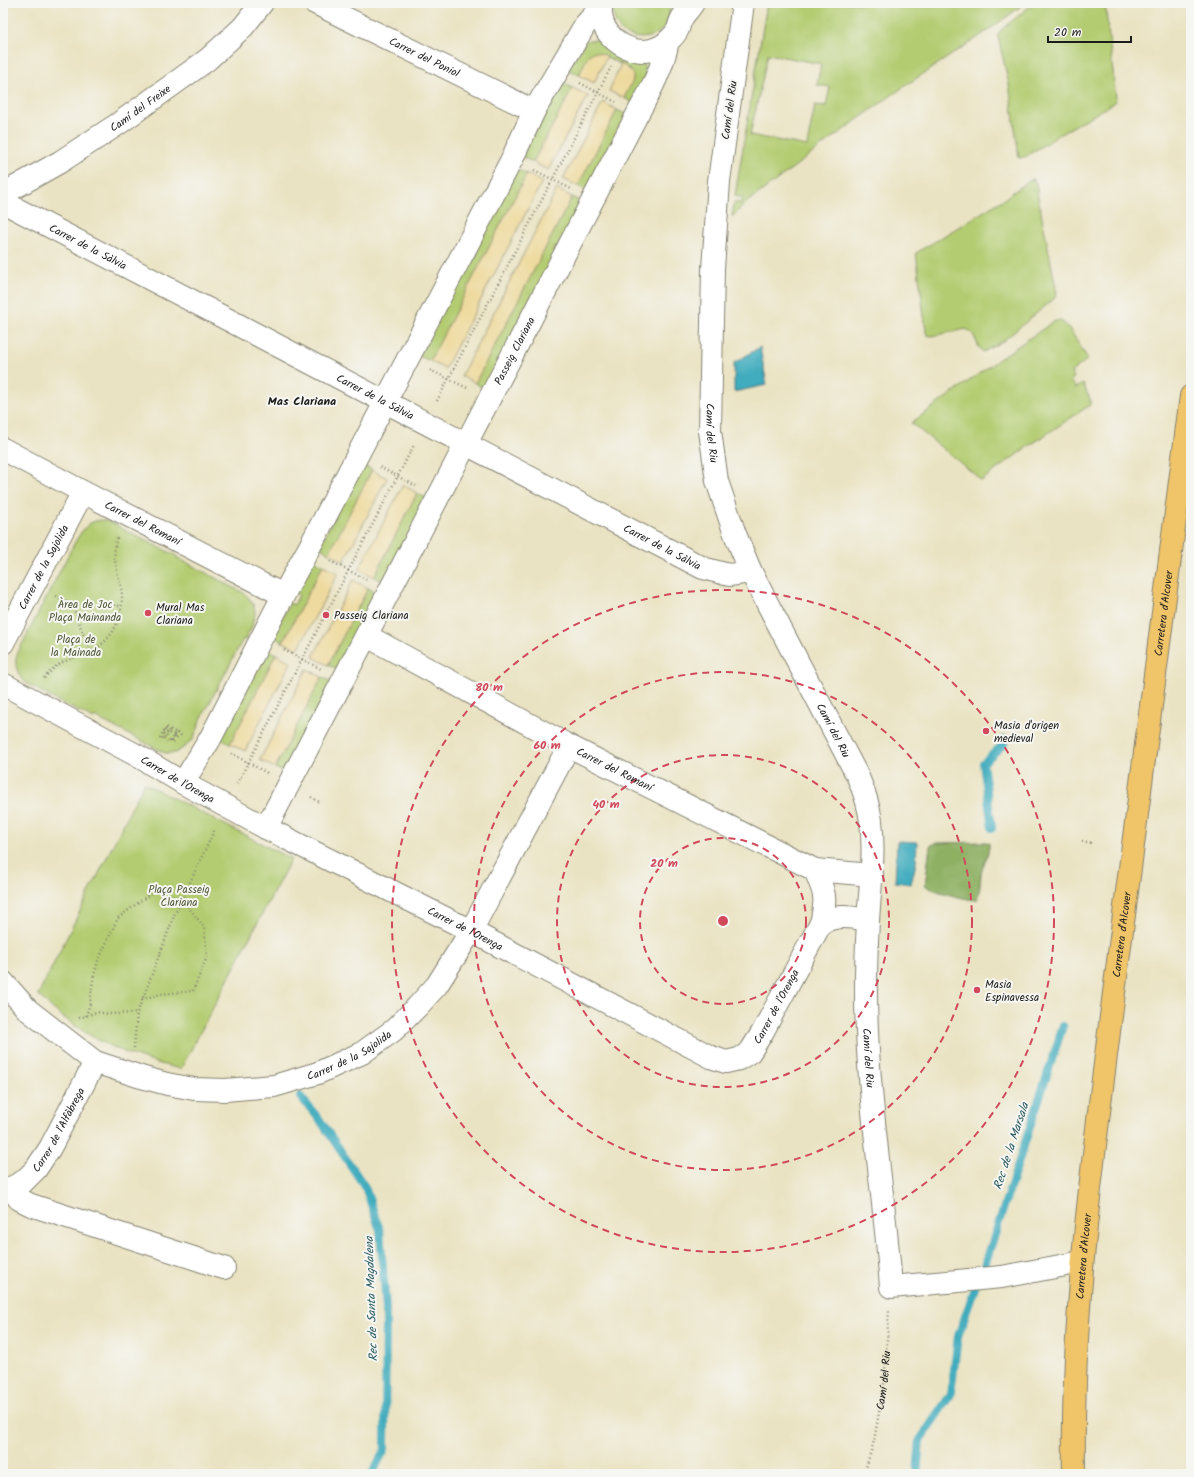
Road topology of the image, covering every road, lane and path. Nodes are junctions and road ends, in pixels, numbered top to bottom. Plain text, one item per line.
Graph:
1 (262, 3) edge
2 (315, 3) edge
3 (743, 3) edge
4 (601, 5) edge
5 (686, 8) edge
6 (668, 41) junction
7 (612, 65) dead end
8 (534, 111) junction
9 (3, 194) edge
10 (3, 202) edge
11 (1191, 396) edge
12 (385, 401) junction
13 (434, 407) dead end
14 (417, 438) dead end
15 (466, 445) junction
16 (3, 449) edge
17 (83, 492) junction
18 (119, 534) dead end
19 (752, 572) junction
20 (283, 594) junction
21 (58, 597) dead end
22 (72, 604) junction
23 (122, 606) junction
24 (367, 636) junction
25 (3, 643) edge
26 (90, 652) junction
27 (43, 679) dead end
28 (3, 684) edge
29 (164, 730) dead end
30 (168, 740) dead end
31 (569, 746) junction
32 (182, 783) junction
33 (234, 790) dead end
34 (266, 828) junction
35 (216, 829) dead end
36 (1082, 841) dead end
37 (1092, 843) dead end
38 (815, 870) junction
39 (872, 875) junction
40 (182, 899) junction
41 (868, 920) junction
42 (821, 923) junction
43 (471, 931) junction
44 (3, 982) edge
45 (142, 999) junction
46 (137, 1014) junction
47 (133, 1049) dead end
48 (94, 1062) junction
49 (7, 1189) edge
50 (1082, 1262) junction
51 (224, 1268) dead end
52 (891, 1287) junction
53 (864, 1474) edge
54 (1074, 1474) edge

1 - 9 street, Camí del Freixe
2 - 8 street, Carrer del Poniol
3 - 19 street, Camí del Riu
4 - 6 street
4 - 8 street
5 - 6 street, Passeig Clariana
6 - 15 street, Passeig Clariana
7 - 13 path
8 - 12 street
10 - 12 street, Carrer de la Sàlvia
11 - 50 main road, Carretera d'Alcover
12 - 15 street, Carrer de la Sàlvia
12 - 20 street
14 - 33 path
15 - 19 street, Carrer de la Sàlvia
15 - 24 street, Passeig Clariana
16 - 17 street, Carrer del Romaní
17 - 20 street, Carrer del Romaní
17 - 25 street, Carrer de la Sajolida
18 - 23 path
19 - 39 street, Camí del Riu
20 - 32 street
21 - 22 path
22 - 23 path
22 - 26 path
23 - 26 path
24 - 31 street, Carrer del Romaní
24 - 34 street, Passeig Clariana
26 - 27 path
28 - 32 street, Carrer de l'Orenga
29 - 30 path
31 - 38 street, Carrer del Romaní
31 - 43 street, Carrer de la Sajolida
32 - 34 street, Carrer de l'Orenga
34 - 43 street, Carrer de l'Orenga
35 - 40 path
36 - 37 path
38 - 39 street, Carrer del Romaní
38 - 42 street, Carrer de l'Orenga
39 - 41 street, Camí del Riu
40 - 45 path
40 - 45 path
40 - 46 path
41 - 42 street
41 - 52 street, Camí del Riu
42 - 43 street, Carrer de l'Orenga
43 - 48 street, Carrer de la Sajolida
44 - 48 street, Carrer de la Sajolida
45 - 46 path
46 - 47 path
48 - 49 street, Carrer de l'Alfàbrega
49 - 51 street
50 - 52 street
50 - 54 main road, Carretera d'Alcover
52 - 53 path, Camí del Riu

